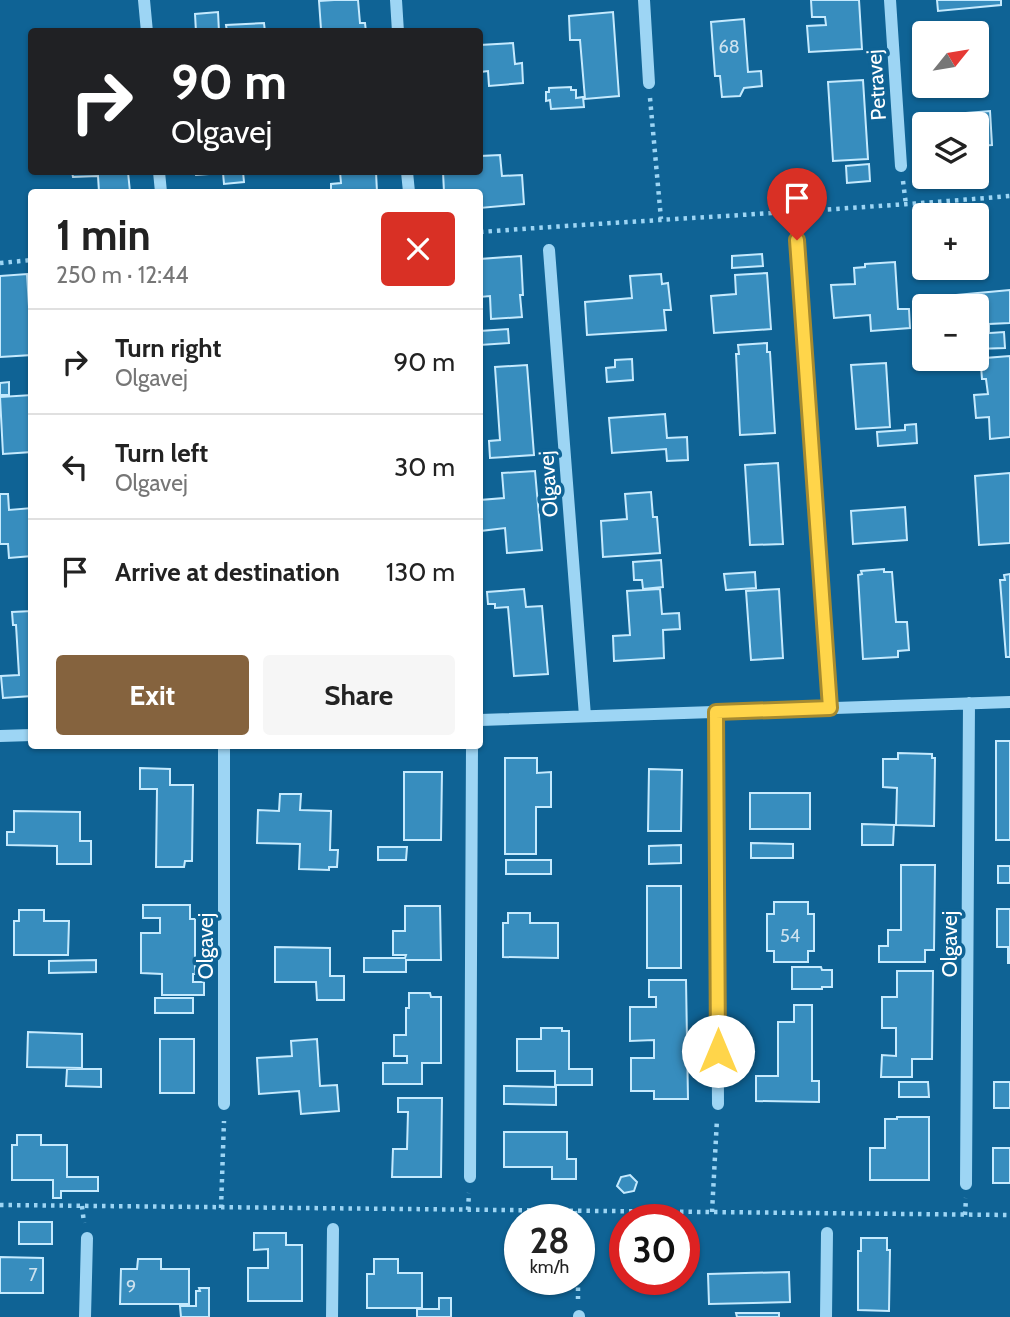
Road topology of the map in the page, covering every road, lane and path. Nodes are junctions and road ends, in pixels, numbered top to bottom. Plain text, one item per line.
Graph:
1 (144, 0) edge
2 (396, 0) edge
3 (644, 0) edge
4 (890, 0) edge
5 (147, 28) edge
6 (398, 28) edge
7 (649, 83) joint
8 (901, 166) dead end
9 (1010, 196) edge
10 (661, 219) junction
11 (483, 232) edge
12 (797, 240) dead end
13 (549, 250) dead end
14 (28, 260) edge
15 (0, 263) edge
16 (1010, 702) edge
17 (969, 704) junction
18 (830, 708) junction
19 (716, 712) junction
20 (585, 716) junction
21 (483, 720) edge
22 (28, 734) edge
23 (0, 736) edge
24 (225, 749) edge
25 (472, 749) edge
26 (224, 1104) joint
27 (718, 1104) joint
28 (470, 1177) dead end
29 (966, 1184) dead end
30 (0, 1205) edge
31 (221, 1208) junction
32 (504, 1210) edge
33 (595, 1211) edge
34 (712, 1212) junction
35 (1010, 1215) edge
36 (333, 1229) dead end
37 (827, 1233) dead end
38 (86, 1238) dead end
39 (85, 1317) edge
40 (332, 1317) edge
41 (826, 1317) edge

1 - 5 street
2 - 6 street
3 - 7 street
4 - 8 street, Petravej
7 - 10 path
9 - 10 path
10 - 11 path
12 - 18 street
13 - 20 street, Olgavej
14 - 15 path
16 - 17 street
17 - 18 street
17 - 29 street, Olgavej
18 - 19 street
19 - 20 street
19 - 27 street
20 - 21 street
22 - 23 street
24 - 26 street, Olgavej
25 - 28 street
26 - 31 path
27 - 34 path
30 - 31 path
31 - 32 path
33 - 34 path
34 - 35 path
36 - 40 street
37 - 41 street
38 - 39 street

